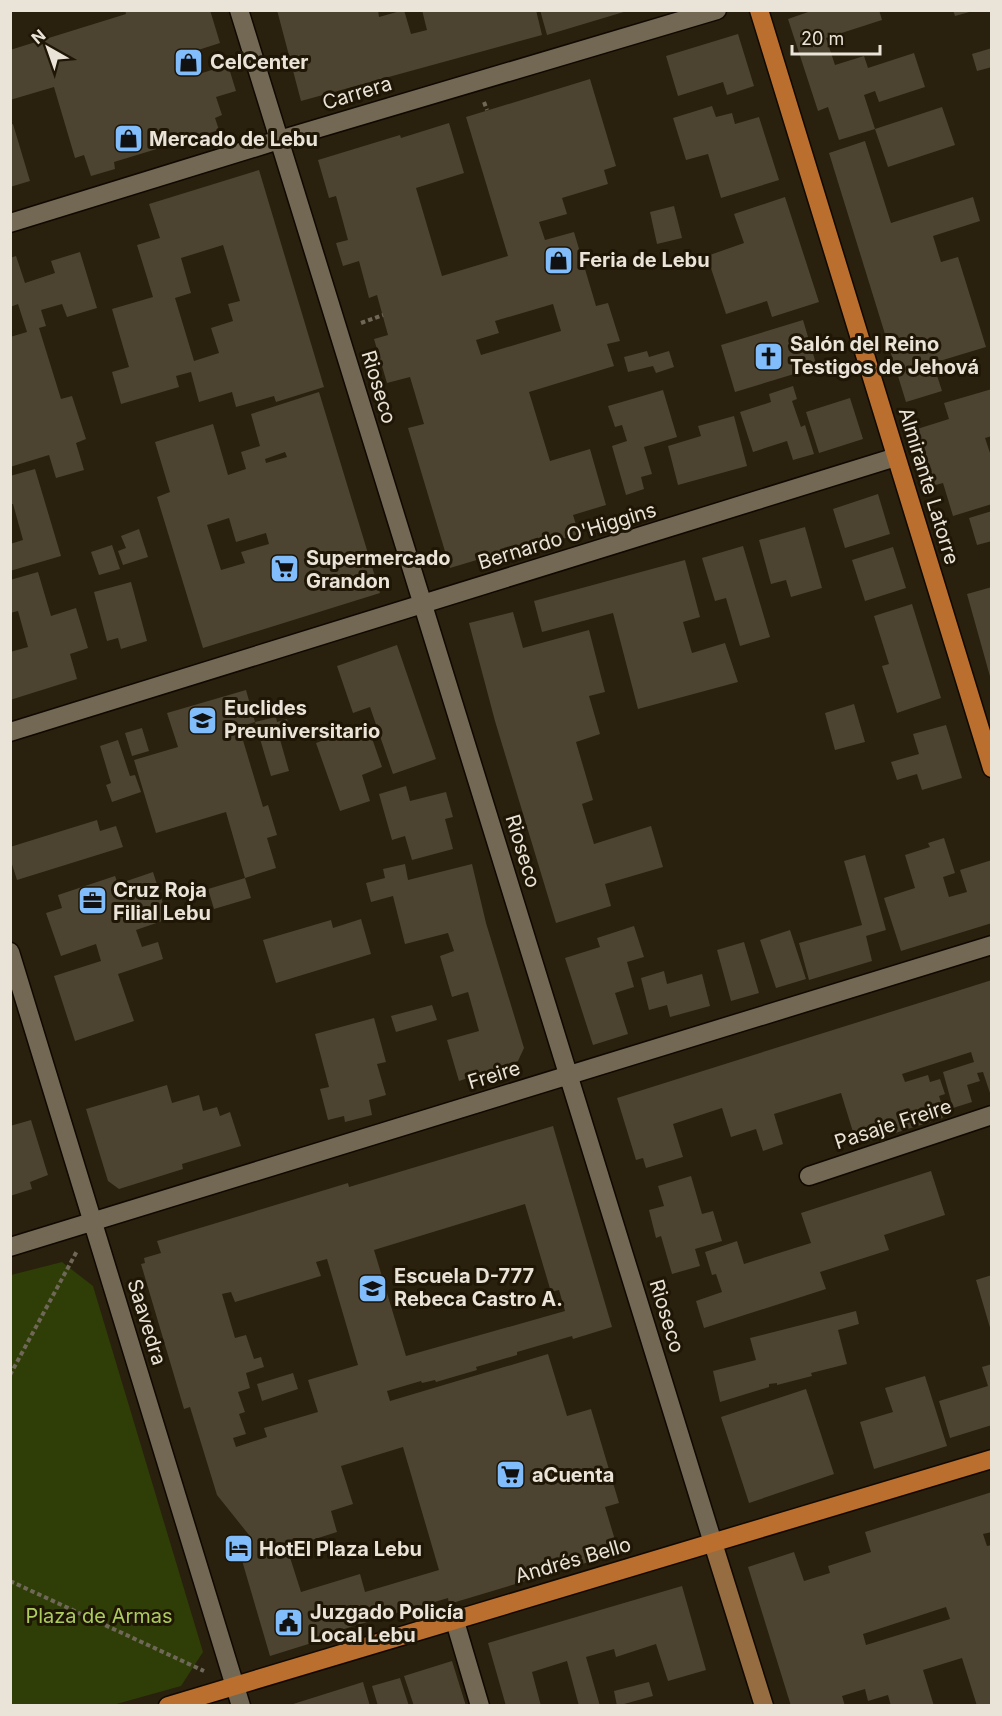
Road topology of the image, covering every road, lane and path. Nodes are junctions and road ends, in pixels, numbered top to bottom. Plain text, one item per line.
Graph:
1 (239, 10) edge
2 (717, 10) edge
3 (759, 10) edge
4 (279, 140) junction
5 (10, 223) edge
6 (896, 458) junction
7 (423, 604) junction
8 (10, 732) edge
9 (992, 768) edge
10 (992, 945) edge
11 (10, 952) edge
12 (569, 1076) junction
13 (992, 1115) edge
14 (809, 1176) dead end
15 (93, 1222) junction
16 (10, 1247) edge
17 (10, 1375) edge
18 (992, 1459) edge
19 (714, 1543) junction
20 (10, 1581) edge
21 (454, 1618) junction
22 (235, 1685) junction
23 (168, 1706) edge
24 (241, 1706) edge
25 (480, 1706) edge
26 (764, 1706) edge

1 - 4 street, Rioseco
2 - 4 street, Carrera
3 - 6 main road, Almirante Latorre
4 - 5 street, Carrera
4 - 7 street, Rioseco
6 - 7 street, Bernardo O'Higgins
6 - 9 main road, Almirante Latorre
7 - 8 street, Bernardo O'Higgins
7 - 12 street, Rioseco
10 - 12 street, Freire
11 - 15 street, Saavedra
12 - 15 street, Freire
12 - 19 street, Rioseco
13 - 14 street, Pasaje Freire
15 - 16 street, Freire
15 - 17 path
15 - 22 street, Saavedra
18 - 19 main road, Andrés Bello
19 - 21 main road, Andrés Bello
19 - 26 main road, Rioseco
20 - 22 path
21 - 22 main road, Andrés Bello
21 - 25 street
22 - 23 main road, Andrés Bello
22 - 24 street, Saavedra

